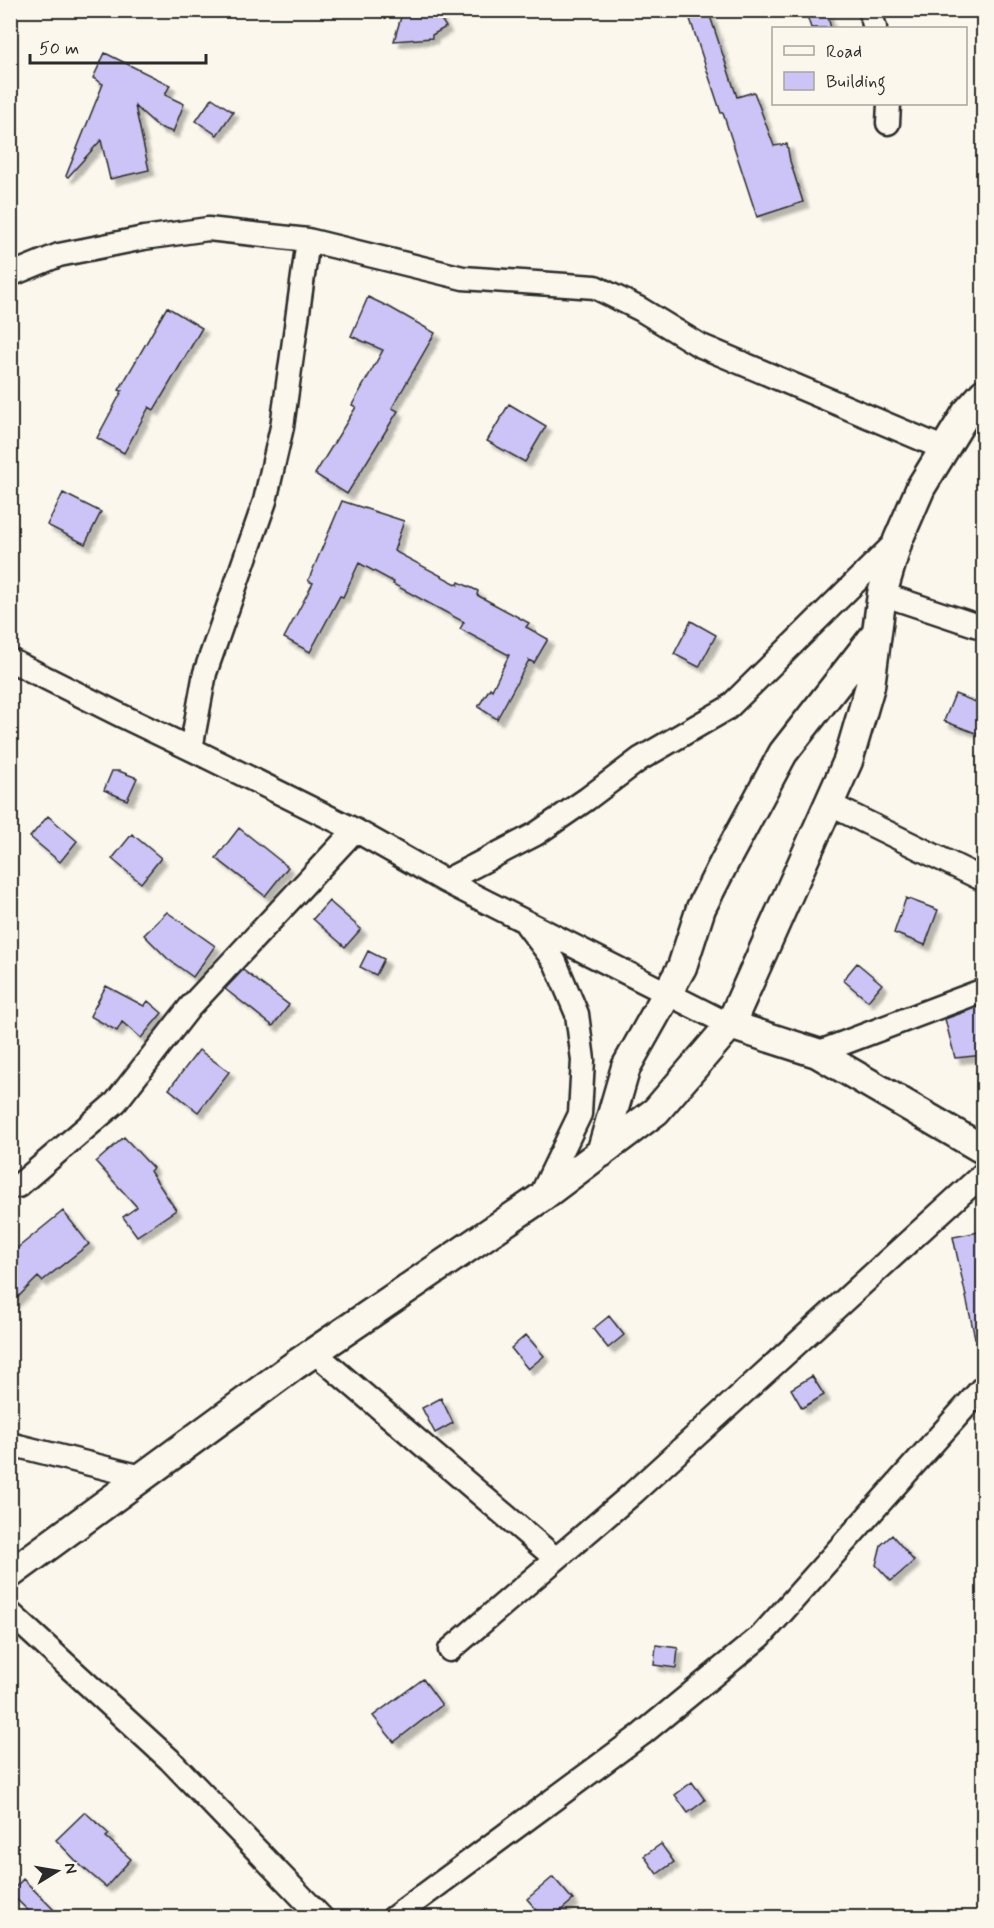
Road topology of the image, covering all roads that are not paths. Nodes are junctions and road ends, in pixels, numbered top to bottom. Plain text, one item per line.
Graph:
1 (870, 10) edge
2 (875, 27) edge
3 (308, 240) junction
4 (10, 275) edge
5 (984, 393) edge
6 (945, 449) junction
7 (898, 540) junction
8 (882, 594) junction
9 (984, 628) edge
10 (877, 632) junction
11 (10, 660) edge
12 (191, 748) junction
13 (829, 804) junction
14 (355, 830) junction
15 (984, 880) edge
16 (445, 881) junction
17 (525, 922) junction
18 (984, 990) edge
19 (667, 993) junction
20 (730, 1025) junction
21 (817, 1053) junction
22 (984, 1150) edge
23 (601, 1153) junction
24 (984, 1173) edge
25 (18, 1186) dead end
26 (539, 1198) junction
27 (314, 1352) junction
28 (984, 1386) edge
29 (10, 1444) edge
30 (142, 1477) junction
31 (555, 1558) junction
32 (10, 1574) edge
33 (10, 1613) edge
34 (450, 1650) dead end
35 (322, 1917) edge
36 (393, 1917) edge

1 - 2 street
3 - 4 street
3 - 6 street
3 - 12 street
5 - 6 street
6 - 7 street
7 - 8 street
7 - 16 street
8 - 9 street
8 - 10 street
10 - 13 street
10 - 19 street
11 - 12 street
12 - 14 street
13 - 15 street
13 - 20 street
14 - 16 street
14 - 25 street
16 - 17 street
17 - 19 street
17 - 26 street
18 - 21 street
19 - 20 street
19 - 23 street
20 - 21 street
20 - 23 street
21 - 22 street
23 - 26 street
24 - 31 street
26 - 27 street
27 - 30 street
27 - 31 street
28 - 36 street
29 - 30 street
30 - 32 street
31 - 34 street
33 - 35 street

